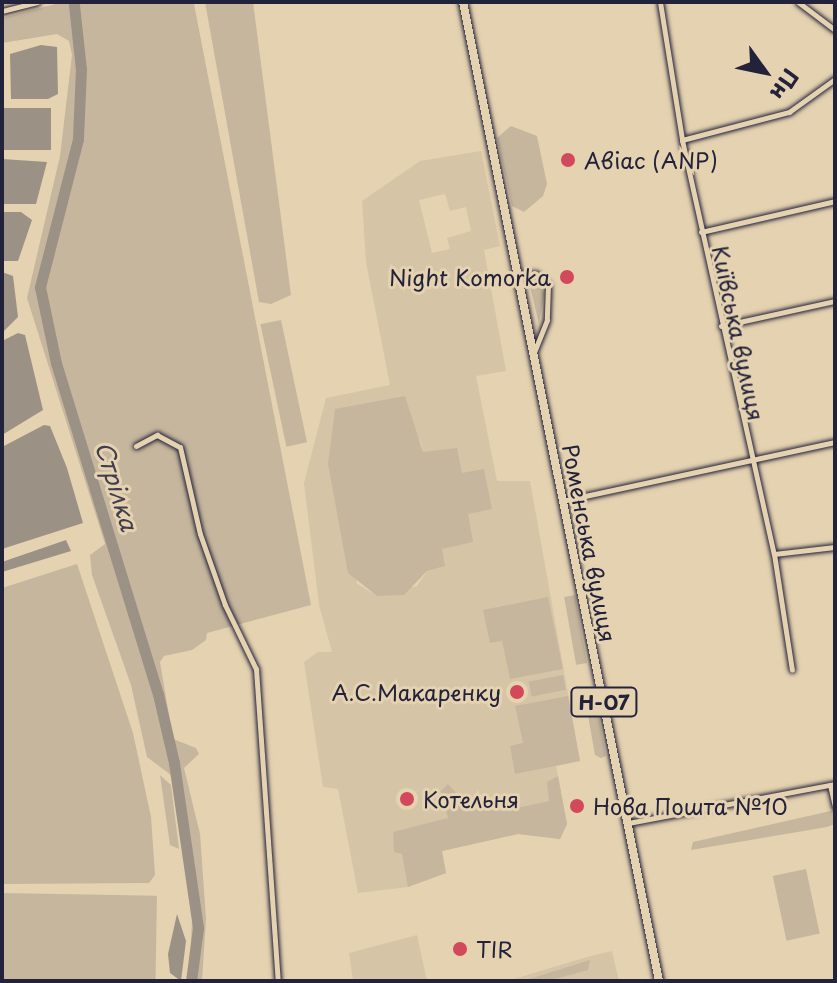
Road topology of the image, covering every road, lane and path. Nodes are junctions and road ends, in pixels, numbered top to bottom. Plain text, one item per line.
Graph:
1 (37, 2) edge
2 (463, 2) edge
3 (660, 2) edge
4 (798, 2) edge
5 (2, 11) edge
6 (835, 30) edge
7 (835, 79) edge
8 (682, 140) junction
9 (835, 201) edge
10 (701, 232) junction
11 (518, 275) junction
12 (835, 301) edge
13 (721, 326) junction
14 (534, 353) junction
15 (835, 442) edge
16 (136, 446) dead end
17 (749, 460) junction
18 (562, 501) junction
19 (835, 547) edge
20 (774, 554) junction
21 (792, 670) dead end
22 (832, 784) edge
23 (835, 807) edge
24 (628, 823) junction
25 (278, 981) edge
26 (659, 981) edge

1 - 5 street
2 - 11 main road, Роменська вулиця / Н-07
3 - 8 street, Київська вулиця
4 - 6 street
7 - 8 street
8 - 10 street, Київська вулиця
9 - 10 street
10 - 13 street, Київська вулиця
11 - 14 main road, Роменська вулиця / Н-07
11 - 14 street
12 - 13 street
13 - 17 street, Київська вулиця
14 - 18 main road, Роменська вулиця / Н-07
15 - 17 street
16 - 25 street
17 - 18 street
17 - 20 street, Київська вулиця
18 - 24 main road, Роменська вулиця / Н-07
19 - 20 street
20 - 21 street, Київська вулиця
22 - 23 street
22 - 24 street
24 - 26 main road, Роменська вулиця / Н-07

